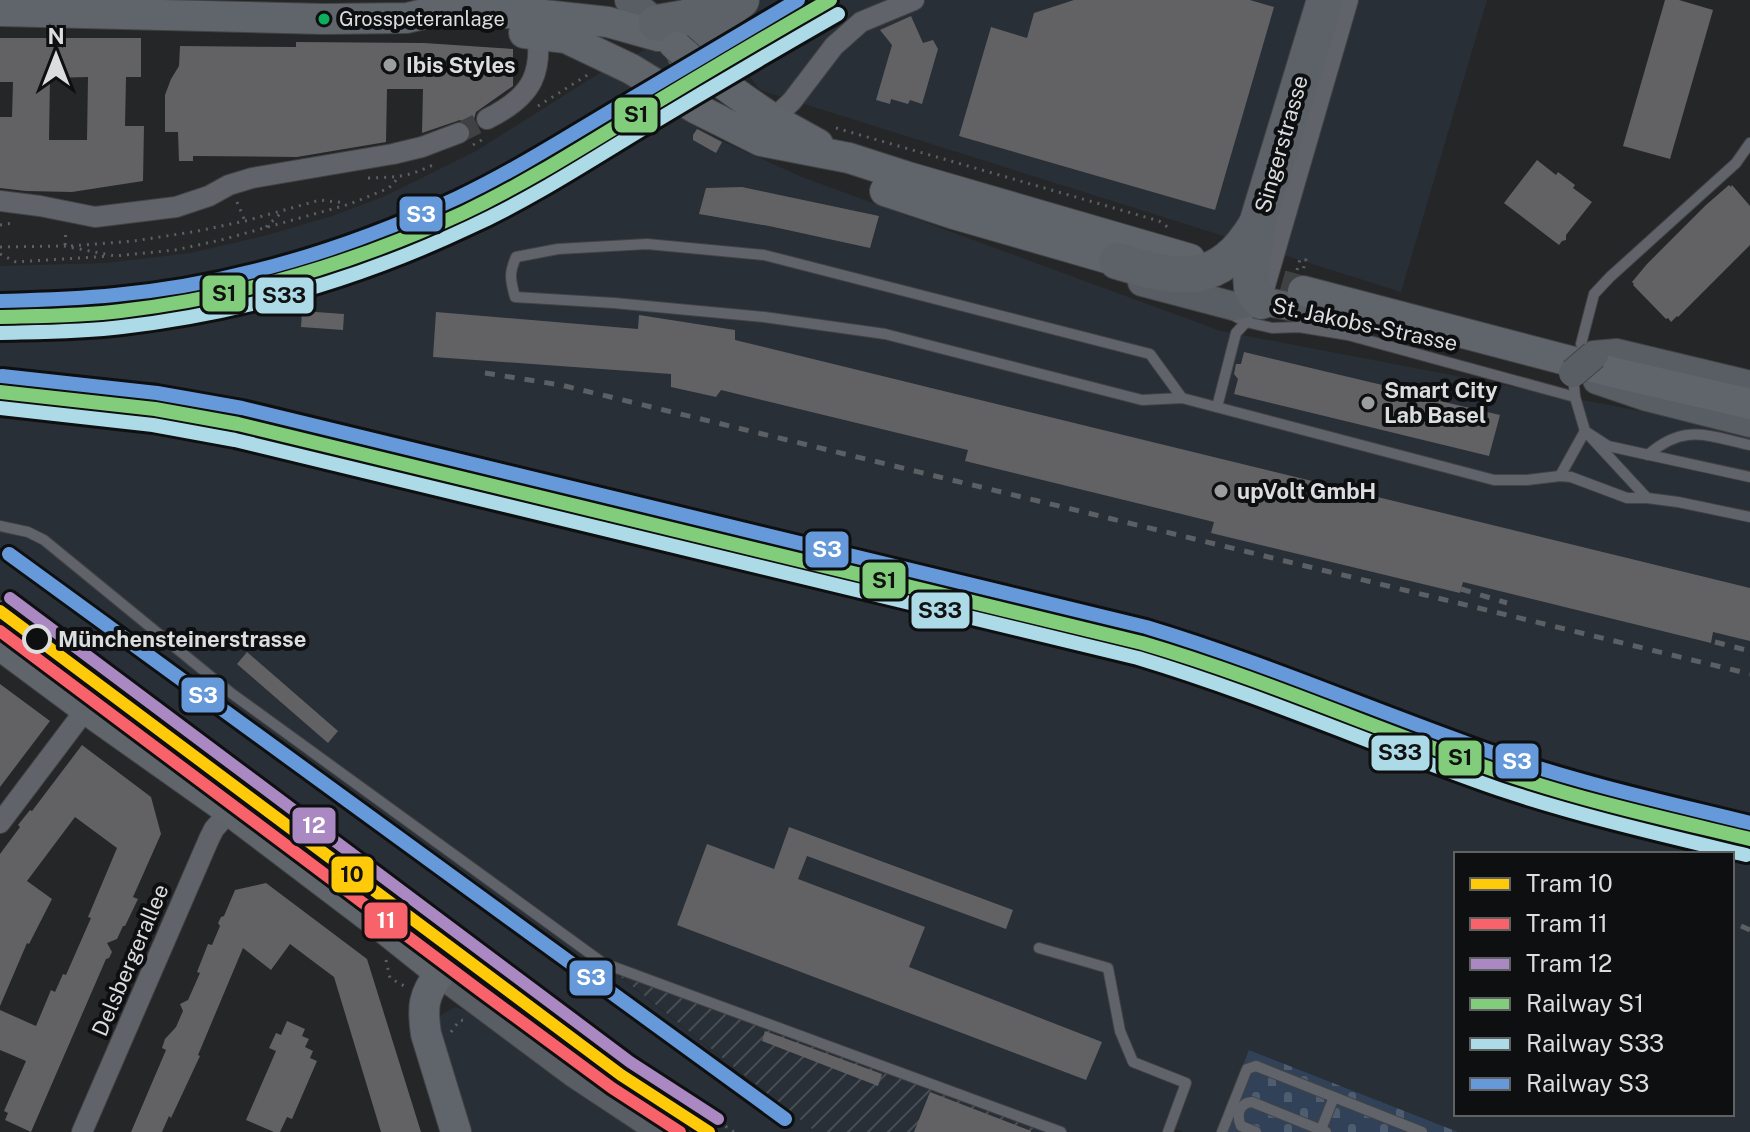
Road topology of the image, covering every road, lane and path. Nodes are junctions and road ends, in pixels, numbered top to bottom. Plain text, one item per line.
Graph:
1 (689, 0) edge
2 (725, 0) edge
3 (733, 0) edge
4 (741, 0) edge
5 (914, 0) edge
6 (1325, 0) edge
7 (1348, 0) edge
8 (0, 11) edge
9 (538, 17) edge
10 (654, 24) edge
11 (695, 108) junction
12 (487, 119) tunnel mouth
13 (828, 126) dead end
14 (767, 130) junction
15 (459, 133) tunnel mouth
16 (1750, 143) edge
17 (398, 178) dead end
18 (0, 201) edge
19 (350, 204) junction
20 (284, 210) junction
21 (1257, 224) junction
22 (264, 228) junction
23 (1169, 228) dead end
24 (64, 246) junction
25 (0, 247) edge
26 (0, 254) edge
27 (115, 256) junction
28 (1190, 259) dead end
29 (1132, 266) junction
30 (1300, 281) tunnel mouth
31 (1253, 312) junction
32 (1581, 367) junction
33 (1750, 385) edge
34 (1182, 398) junction
35 (1750, 404) edge
36 (1217, 407) junction
37 (1750, 423) edge
38 (1585, 431) junction
39 (1750, 445) edge
40 (1648, 455) junction
41 (1560, 476) junction
42 (1750, 477) edge
43 (1647, 498) junction
44 (1750, 517) edge
45 (0, 526) edge
46 (0, 601) edge
47 (0, 645) edge
48 (86, 709) junction
49 (230, 811) junction
50 (0, 823) edge
51 (1039, 948) dead end
52 (440, 973) junction
53 (466, 1021) dead end
54 (433, 1057) junction
55 (1334, 1097) junction
56 (1322, 1131) edge
57 (82, 1132) edge
58 (456, 1132) edge
59 (663, 1132) edge
60 (734, 1132) edge
61 (1061, 1132) edge
62 (1168, 1132) edge
63 (1222, 1132) edge
64 (1256, 1132) edge
65 (1422, 1132) edge

1 - 10 street
2 - 10 highway
3 - 10 highway
4 - 10 highway
5 - 14 street
6 - 21 highway
7 - 31 street, Singerstrasse
8 - 9 main road
9 - 10 main road
9 - 11 main road, bridge
9 - 12 street
10 - 11 main road
10 - 14 main road, bridge
11 - 14 main road
13 - 23 path
14 - 28 main road
14 - 29 main road
15 - 18 street
16 - 32 lane
17 - 19 path
19 - 20 path
19 - 22 path
20 - 22 path
20 - 24 path
21 - 29 highway
21 - 31 highway
22 - 27 path
24 - 25 path
24 - 27 path
26 - 27 path
29 - 31 street, St. Jakobs-Strasse
30 - 35 main road, St. Jakobs-Strasse
31 - 32 street, St. Jakobs-Strasse
31 - 36 lane
32 - 33 street, St. Jakobs-Strasse
32 - 37 street, St. Jakobs-Strasse
32 - 38 lane
34 - 34 lane
34 - 36 lane
36 - 41 lane
38 - 40 lane
38 - 41 lane
38 - 43 lane
39 - 40 lane
40 - 42 lane
41 - 43 lane
43 - 44 lane
45 - 61 lane
46 - 60 path
47 - 48 main road
48 - 49 main road
48 - 50 street
49 - 52 main road
49 - 57 street, Delsbergerallee
51 - 62 lane
52 - 54 main road
52 - 59 street
53 - 54 path
54 - 58 main road
55 - 56 lane
55 - 63 lane
55 - 65 lane
56 - 64 lane

